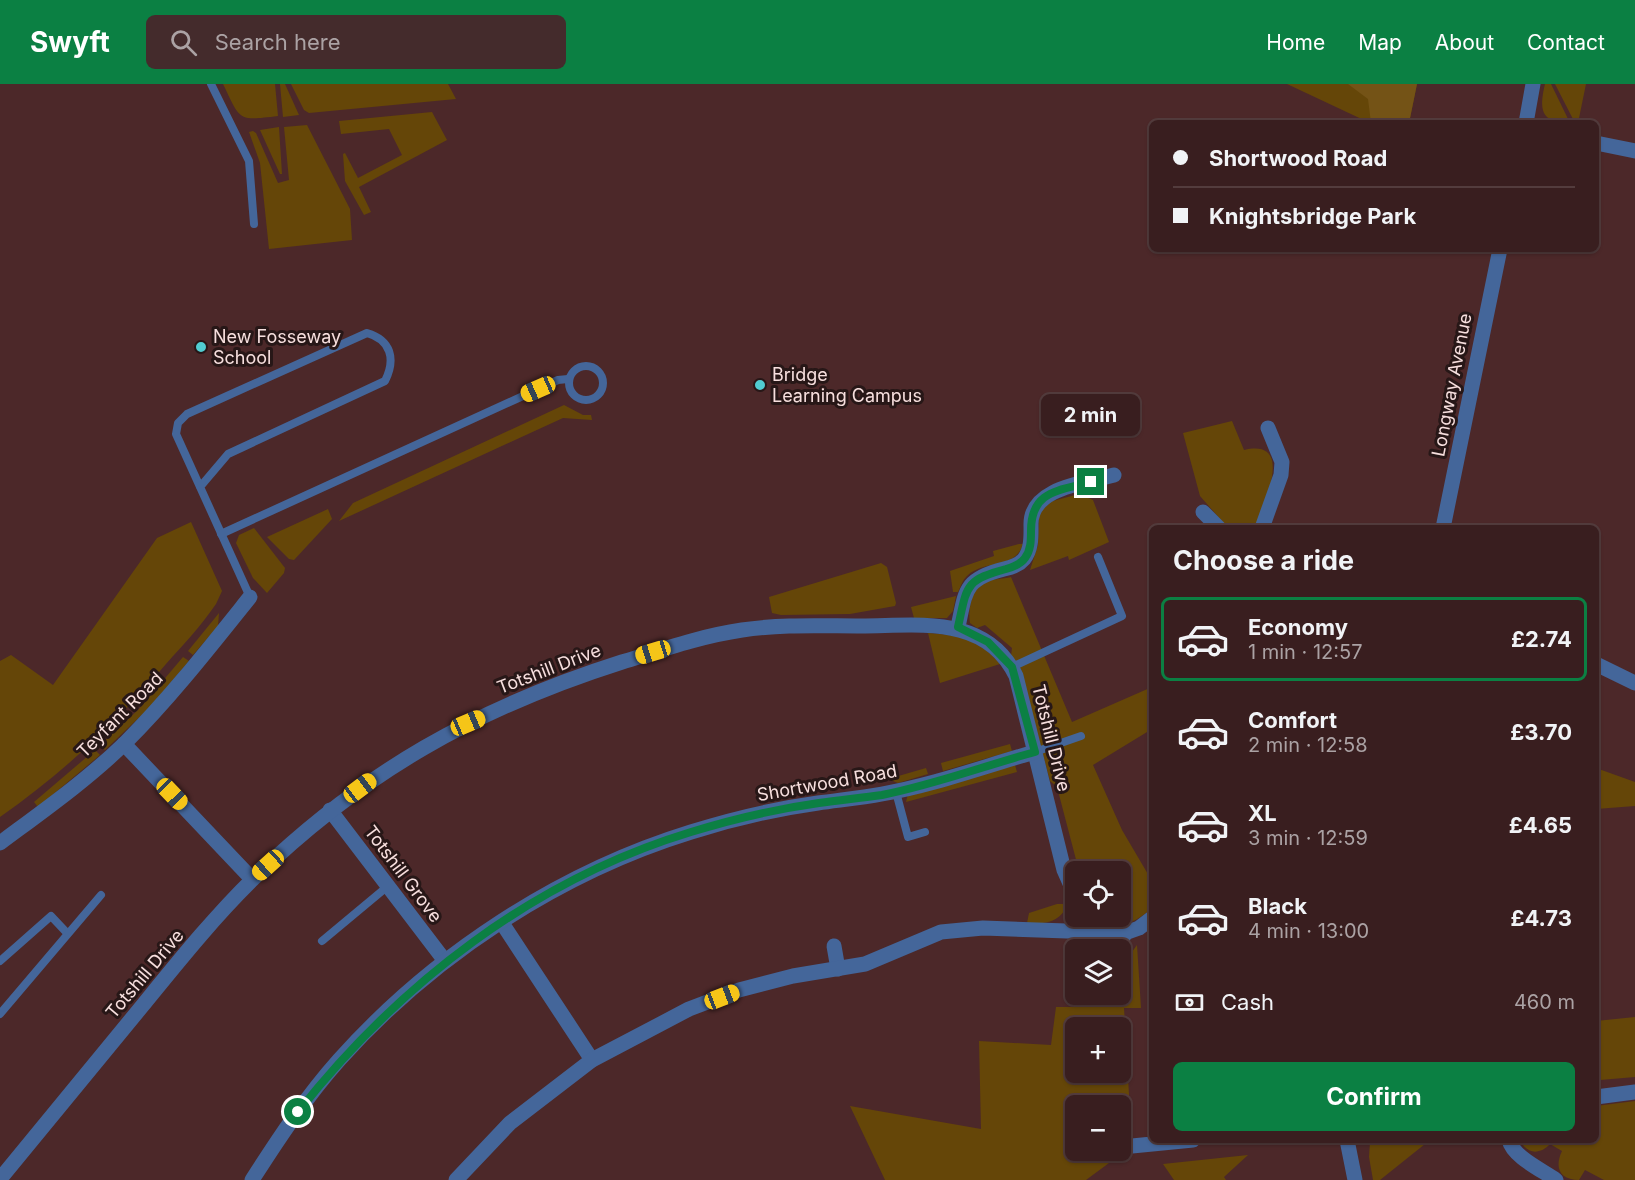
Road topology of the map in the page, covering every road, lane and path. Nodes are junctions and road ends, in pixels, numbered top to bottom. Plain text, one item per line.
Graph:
1 (211, 84) edge
2 (1533, 84) edge
3 (1527, 120) edge
4 (1599, 144) edge
5 (1635, 151) edge
6 (254, 224) dead end
7 (1499, 252) edge
8 (568, 379) junction
9 (1268, 428) dead end
10 (1114, 475) dead end
11 (200, 487) junction
12 (1203, 512) dead end
13 (1216, 525) edge
14 (1263, 525) edge
15 (1444, 525) edge
16 (221, 534) junction
17 (1098, 557) dead end
18 (250, 597) joint
19 (958, 627) junction
20 (1599, 665) edge
21 (1012, 667) junction
22 (1635, 683) edge
23 (1081, 736) dead end
24 (124, 744) junction
25 (1035, 752) junction
26 (896, 792) junction
27 (330, 810) junction
28 (925, 832) dead end
29 (0, 843) edge
30 (1065, 872) edge
31 (252, 879) junction
32 (388, 886) junction
33 (100, 895) dead end
34 (1149, 920) edge
35 (502, 923) junction
36 (1065, 925) edge
37 (1099, 927) edge
38 (67, 933) junction
39 (1125, 933) junction
40 (1123, 939) edge
41 (322, 941) dead end
42 (834, 946) dead end
43 (0, 961) edge
44 (445, 961) junction
45 (838, 969) junction
46 (0, 1014) edge
47 (592, 1060) junction
48 (1635, 1092) edge
49 (1599, 1096) edge
50 (1162, 1143) edge
51 (1348, 1143) edge
52 (1510, 1143) edge
53 (1132, 1146) dead end
54 (0, 1179) edge
55 (252, 1180) edge
56 (456, 1180) edge
57 (1355, 1180) edge
58 (1556, 1180) edge

1 - 6 lane
2 - 3 street
4 - 5 street
7 - 15 street, Longway Avenue
8 - 8 lane
8 - 16 lane
9 - 14 street
10 - 19 street
11 - 11 lane
11 - 16 lane
12 - 13 street
16 - 18 lane
17 - 21 lane
18 - 24 street, Teyfant Road
19 - 21 street, Totshill Drive
19 - 27 street, Totshill Drive
20 - 22 street
21 - 25 street, Totshill Drive
23 - 25 lane
24 - 29 street, Teyfant Road
24 - 31 street
25 - 26 street, Shortwood Road
25 - 30 street, Totshill Drive
26 - 28 lane
26 - 35 street, Shortwood Road
27 - 31 street, Totshill Drive
27 - 32 street, Totshill Grove
31 - 54 street, Totshill Drive
32 - 41 lane
32 - 44 street, Totshill Grove
33 - 38 lane
34 - 39 street
35 - 44 street, Shortwood Road
35 - 47 street
36 - 45 street
37 - 39 street
38 - 43 lane
38 - 46 lane
39 - 40 street
42 - 45 street
44 - 55 street, Shortwood Road
45 - 47 street
47 - 56 street
48 - 49 street
50 - 53 street
51 - 57 street
52 - 58 street

